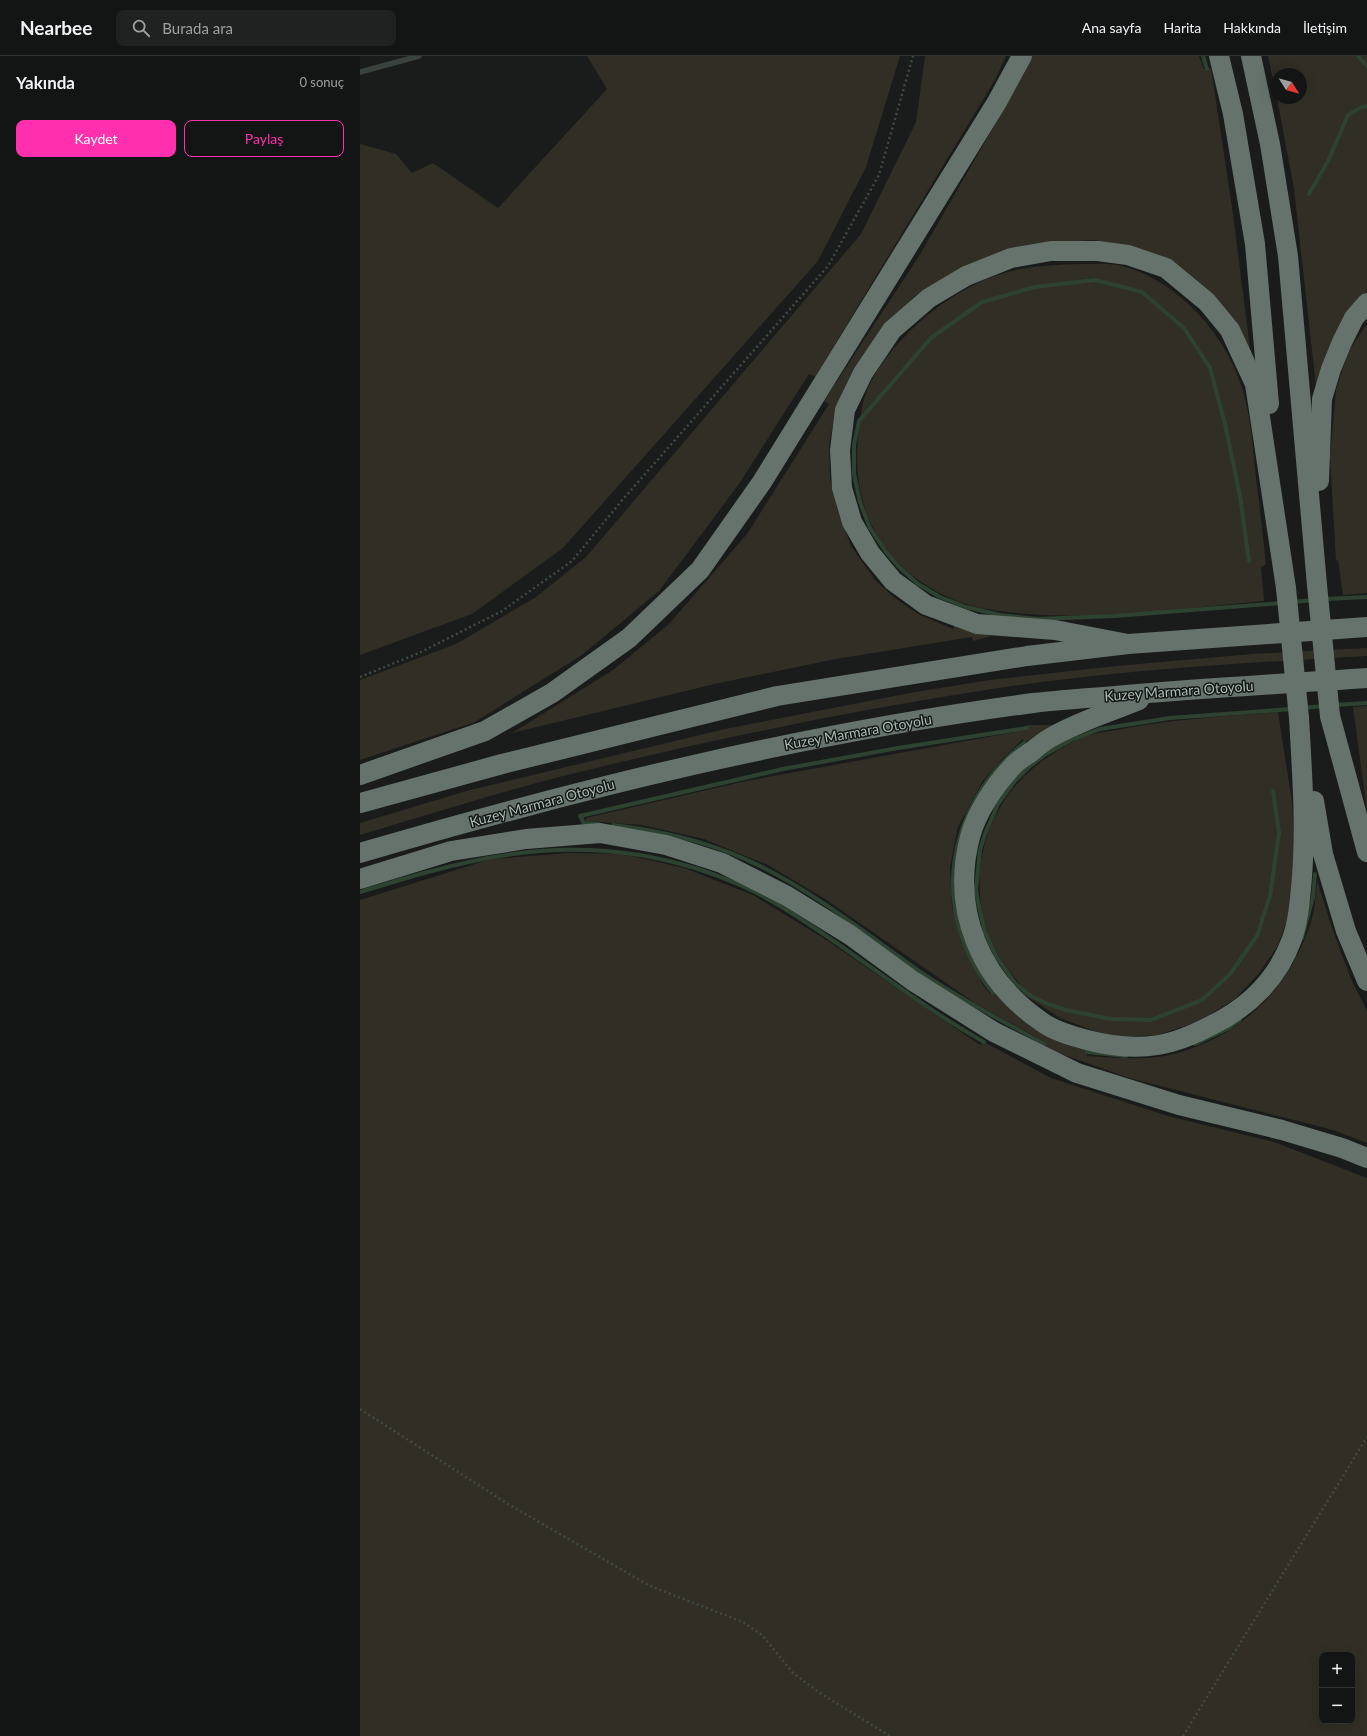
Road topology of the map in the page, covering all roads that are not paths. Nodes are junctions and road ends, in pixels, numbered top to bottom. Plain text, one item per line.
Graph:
1 (418, 56) edge
2 (1022, 56) edge
3 (1219, 56) edge
4 (1251, 56) edge
5 (360, 72) edge
6 (1367, 303) edge
7 (1317, 585) junction
8 (1286, 588) junction
9 (1367, 627) edge
10 (1128, 644) junction
11 (1367, 678) edge
12 (1162, 692) junction
13 (1299, 718) junction
14 (360, 775) edge
15 (360, 803) edge
16 (1367, 852) edge
17 (360, 853) edge
18 (360, 879) edge
19 (1367, 981) edge
20 (1367, 1158) edge

1 - 5 lane
2 - 14 highway
3 - 8 highway
4 - 7 highway
6 - 7 highway
7 - 16 highway, bridge
8 - 10 highway
8 - 13 highway, bridge
9 - 10 highway
10 - 15 highway
11 - 12 highway, Kuzey Marmara Otoyolu
12 - 13 highway
12 - 17 highway, Kuzey Marmara Otoyolu
13 - 19 highway
18 - 20 highway

